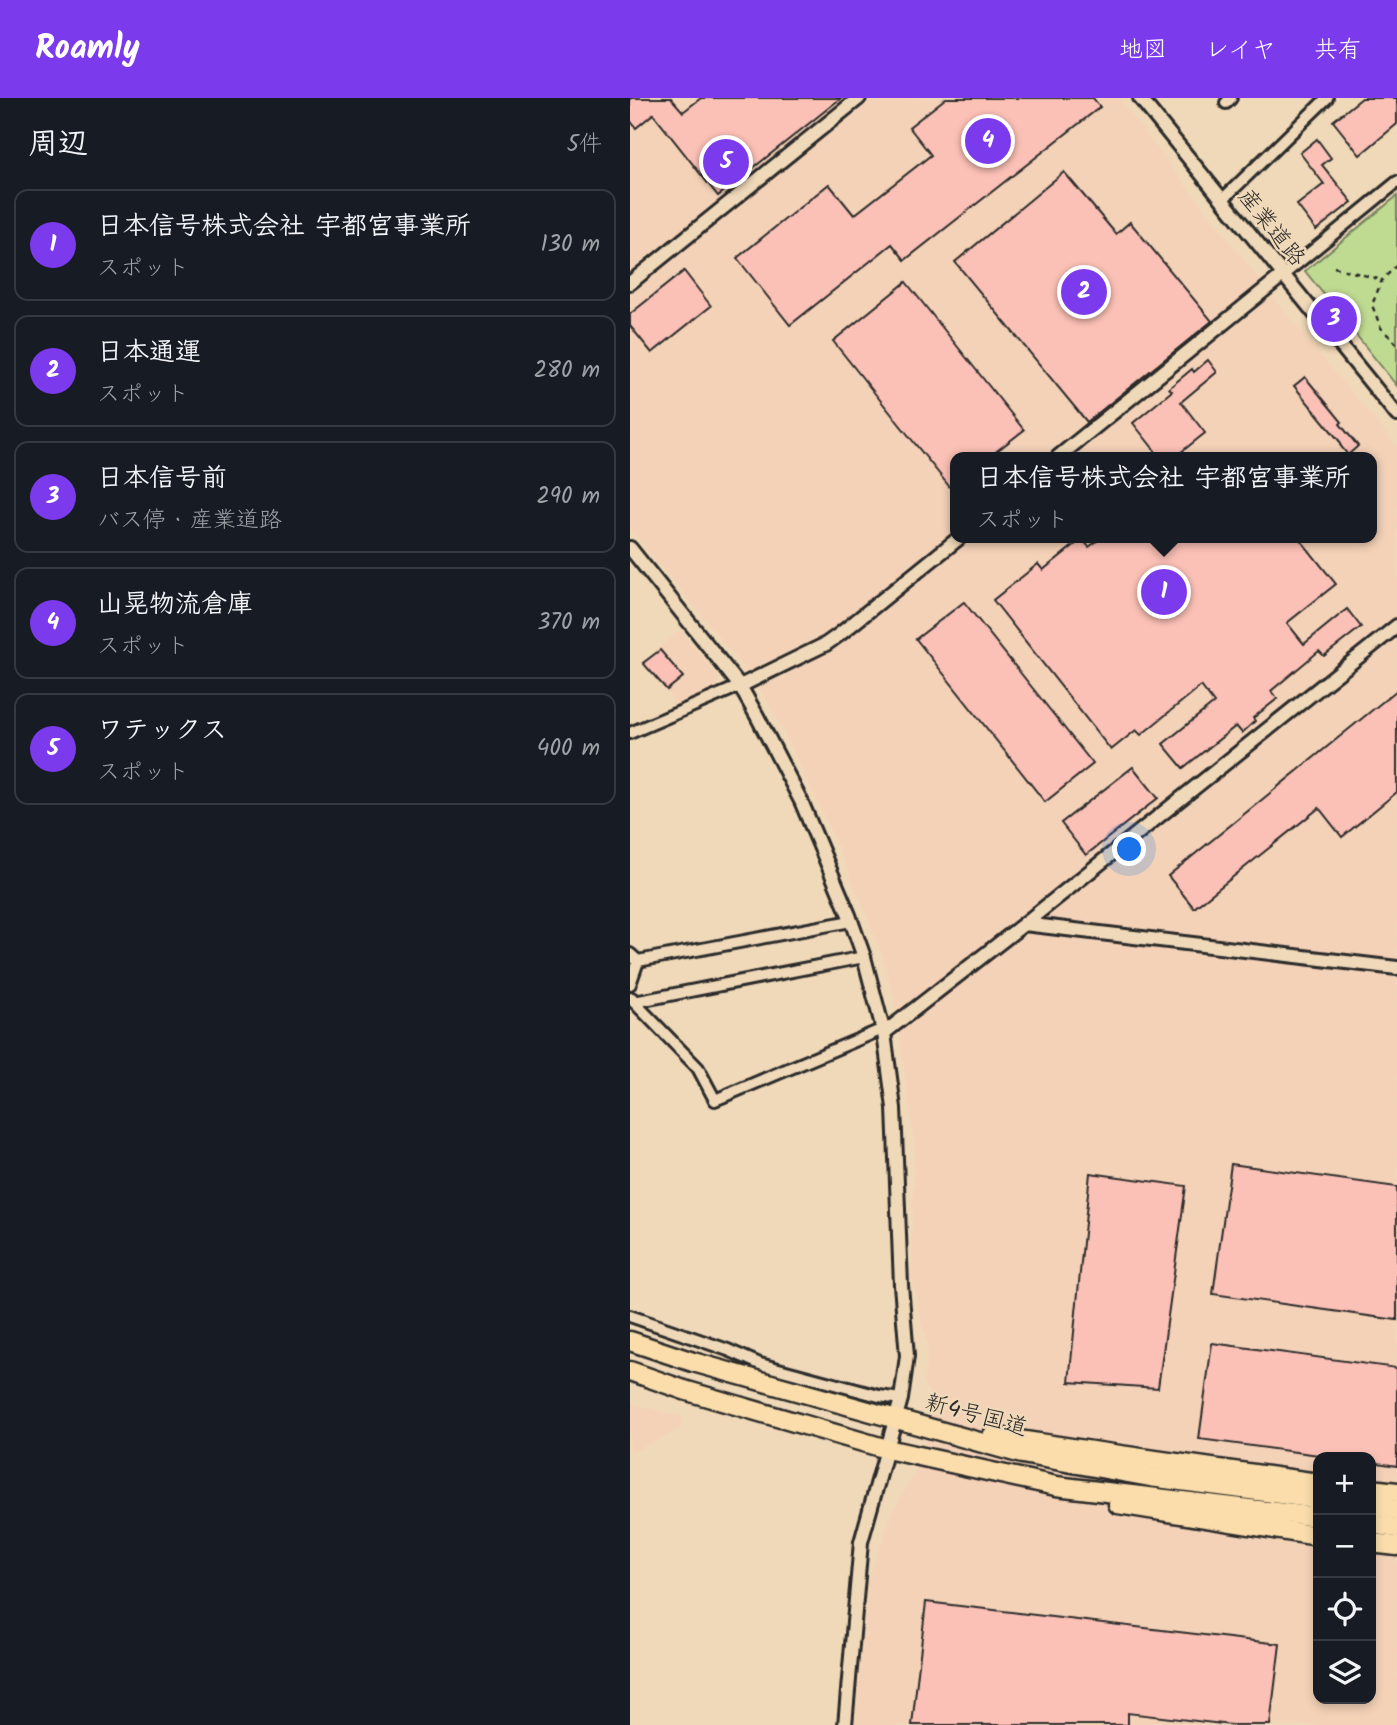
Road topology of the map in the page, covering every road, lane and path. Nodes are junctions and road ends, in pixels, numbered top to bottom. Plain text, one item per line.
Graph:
1 (859, 98) edge
2 (1140, 98) edge
3 (1327, 98) edge
4 (1397, 182) edge
5 (1223, 200) junction
6 (1397, 265) edge
7 (1334, 267) dead end
8 (1283, 275) junction
9 (1382, 281) junction
10 (630, 283) edge
11 (1397, 344) edge
12 (1397, 415) edge
13 (1064, 452) edge
14 (953, 543) edge
15 (630, 548) edge
16 (1397, 626) edge
17 (740, 686) junction
18 (630, 733) edge
19 (851, 921) junction
20 (1024, 924) junction
21 (864, 957) junction
22 (634, 958) edge
23 (1397, 968) edge
24 (630, 984) edge
25 (632, 999) edge
26 (883, 1031) junction
27 (630, 1316) edge
28 (630, 1341) edge
29 (630, 1371) edge
30 (901, 1399) junction
31 (895, 1420) junction
32 (933, 1429) junction
33 (887, 1450) junction
34 (1313, 1482) edge
35 (1056, 1486) junction
36 (1376, 1490) edge
37 (1397, 1492) edge
38 (1313, 1498) edge
39 (1376, 1507) edge
40 (1397, 1510) edge
41 (1313, 1516) edge
42 (1376, 1525) edge
43 (1397, 1528) edge
44 (1313, 1535) edge
45 (1376, 1544) edge
46 (1397, 1546) edge
47 (845, 1725) edge

1 - 10 street
2 - 5 street, 産業道路
3 - 5 street
4 - 8 street
5 - 8 street, 産業道路
6 - 9 path
7 - 9 path
8 - 12 street, 産業道路
8 - 13 street
9 - 11 path
14 - 17 street
15 - 17 street
16 - 20 street
17 - 18 street
17 - 19 street
19 - 21 street
19 - 22 street
20 - 23 street
20 - 26 street
21 - 25 street
21 - 26 street
22 - 24 street
25 - 26 street
26 - 30 street
27 - 30 street
28 - 31 highway, 新4号国道
29 - 33 highway
30 - 31 street
31 - 32 highway, 新4号国道
31 - 33 street
32 - 34 highway
32 - 38 highway, 新4号国道
33 - 35 highway
33 - 47 street
35 - 41 highway
35 - 44 highway
36 - 37 highway
39 - 40 highway
42 - 43 highway
45 - 46 highway

